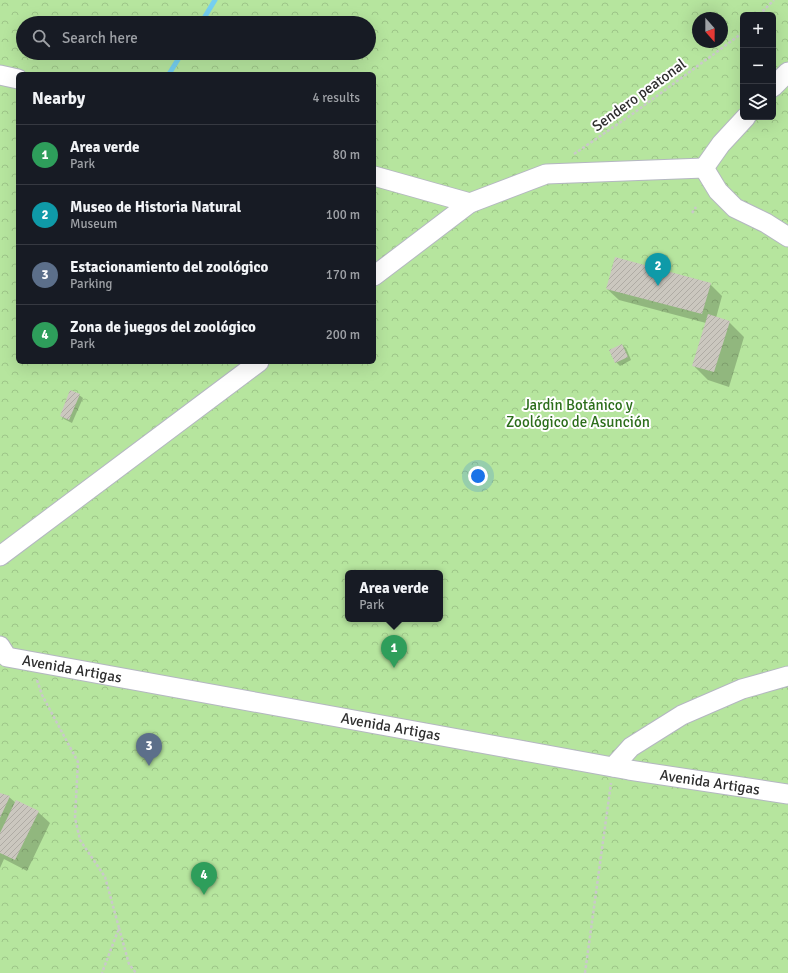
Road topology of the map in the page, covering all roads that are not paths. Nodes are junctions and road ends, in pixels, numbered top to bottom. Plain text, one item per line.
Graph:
1 (0, 74) edge
2 (16, 78) edge
3 (743, 120) edge
4 (704, 168) junction
5 (376, 177) edge
6 (470, 203) junction
7 (788, 238) edge
8 (376, 274) edge
9 (256, 364) edge
10 (0, 556) edge
11 (0, 646) edge
12 (788, 676) edge
13 (613, 767) junction
14 (788, 794) edge

1 - 2 lane
3 - 4 lane
4 - 6 lane
4 - 7 lane
5 - 6 lane
6 - 8 lane
9 - 10 lane
11 - 13 lane, Avenida Artigas
12 - 13 lane
13 - 14 lane, Avenida Artigas

